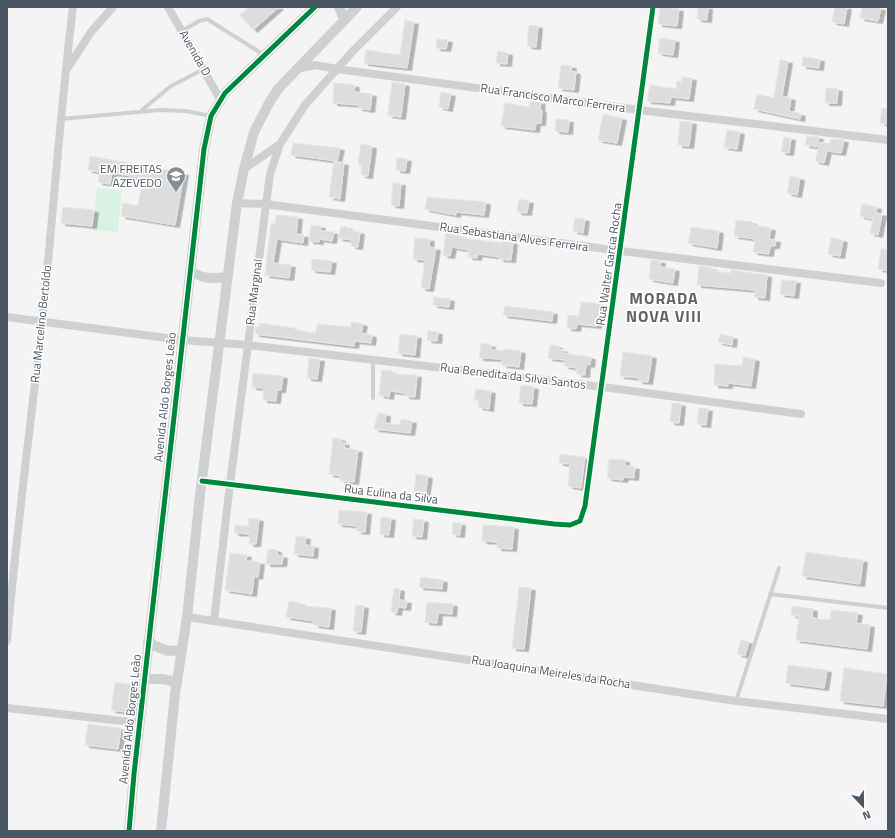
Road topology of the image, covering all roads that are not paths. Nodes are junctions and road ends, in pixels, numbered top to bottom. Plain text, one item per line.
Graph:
1 (73, 7) edge
2 (113, 7) edge
3 (168, 7) edge
4 (315, 7) edge
5 (339, 7) edge
6 (357, 7) edge
7 (397, 7) edge
8 (653, 7) edge
9 (344, 19) junction
10 (182, 31) junction
11 (265, 55) junction
12 (204, 68) junction
13 (296, 69) junction
14 (337, 69) junction
15 (65, 73) junction
16 (220, 99) junction
17 (142, 110) junction
18 (640, 110) junction
19 (212, 116) junction
20 (61, 119) junction
21 (888, 140) edge
22 (280, 144) junction
23 (244, 169) junction
24 (237, 203) junction
25 (265, 204) junction
26 (621, 251) junction
27 (190, 270) junction
28 (227, 277) junction
29 (881, 283) dead end
30 (7, 317) edge
31 (42, 321) junction
32 (182, 340) junction
33 (219, 343) junction
34 (248, 345) junction
35 (373, 360) junction
36 (603, 387) junction
37 (373, 398) dead end
38 (801, 414) dead end
39 (202, 481) junction
40 (230, 484) junction
41 (578, 522) joint
42 (779, 568) dead end
43 (770, 594) junction
44 (888, 608) edge
45 (187, 617) junction
46 (214, 621) junction
47 (7, 641) edge
48 (148, 643) junction
49 (182, 650) junction
50 (145, 680) junction
51 (177, 683) junction
52 (736, 700) junction
53 (7, 708) edge
54 (888, 719) edge
55 (140, 723) junction
56 (129, 831) edge
57 (161, 831) edge

1 - 15 street, Rua Marcelino Bertoldo
2 - 15 street
3 - 10 street, Avenida D
4 - 11 street, Avenida Aldo Borges Leão
5 - 9 street
6 - 9 street
7 - 14 street, Rua Marginal
8 - 18 street, Rua Walter Garcia Rocha
9 - 13 street
10 - 11 lane
10 - 12 street, Avenida D
11 - 16 street, Avenida Aldo Borges Leão
12 - 16 street, Avenida D
12 - 17 lane
13 - 14 street, Rua Francisco Marco Ferreira
13 - 23 street
14 - 18 street, Rua Francisco Marco Ferreira
14 - 22 street, Rua Marginal
15 - 20 street, Rua Marcelino Bertoldo
16 - 19 street, Avenida Aldo Borges Leão
17 - 19 lane
17 - 20 lane
18 - 21 street, Rua Francisco Marco Ferreira
18 - 26 street, Rua Walter Garcia Rocha
19 - 27 street, Avenida Aldo Borges Leão
20 - 31 street, Rua Marcelino Bertoldo
22 - 23 street
22 - 25 street, Rua Marginal
23 - 24 street
24 - 25 street, Rua Sebastiana Alves Ferreira
24 - 28 street
25 - 26 street, Rua Sebastiana Alves Ferreira
25 - 34 street, Rua Marginal
26 - 29 street, Rua Sebastiana Alves Ferreira
26 - 36 street, Rua Walter Garcia Rocha
27 - 28 street
27 - 32 street, Avenida Aldo Borges Leão
28 - 33 street
30 - 31 street, Rua Benedita da Silva Santos
31 - 32 street, Rua Benedita da Silva Santos
31 - 47 street, Rua Marcelino Bertoldo
32 - 33 street, Rua Benedita da Silva Santos
32 - 48 street, Avenida Aldo Borges Leão
33 - 34 street, Rua Benedita da Silva Santos
33 - 39 street
34 - 35 street, Rua Benedita da Silva Santos
34 - 40 street, Rua Marginal
35 - 36 street, Rua Benedita da Silva Santos
35 - 37 lane
36 - 38 street, Rua Benedita da Silva Santos
36 - 41 street, Rua Walter Garcia Rocha
39 - 40 street, Rua Eulina da Silva
39 - 45 street
40 - 41 street, Rua Eulina da Silva
40 - 46 street, Rua Marginal
42 - 43 lane
43 - 44 lane
43 - 52 lane
45 - 46 street, Rua Joaquina Meireles da Rocha
45 - 49 street
46 - 52 street, Rua Joaquina Meireles da Rocha
48 - 49 street
48 - 50 street, Avenida Aldo Borges Leão
49 - 51 street
50 - 51 street
50 - 55 street, Avenida Aldo Borges Leão
51 - 57 street
52 - 54 street, Rua Joaquina Meireles da Rocha
53 - 55 street
55 - 56 street, Avenida Aldo Borges Leão

